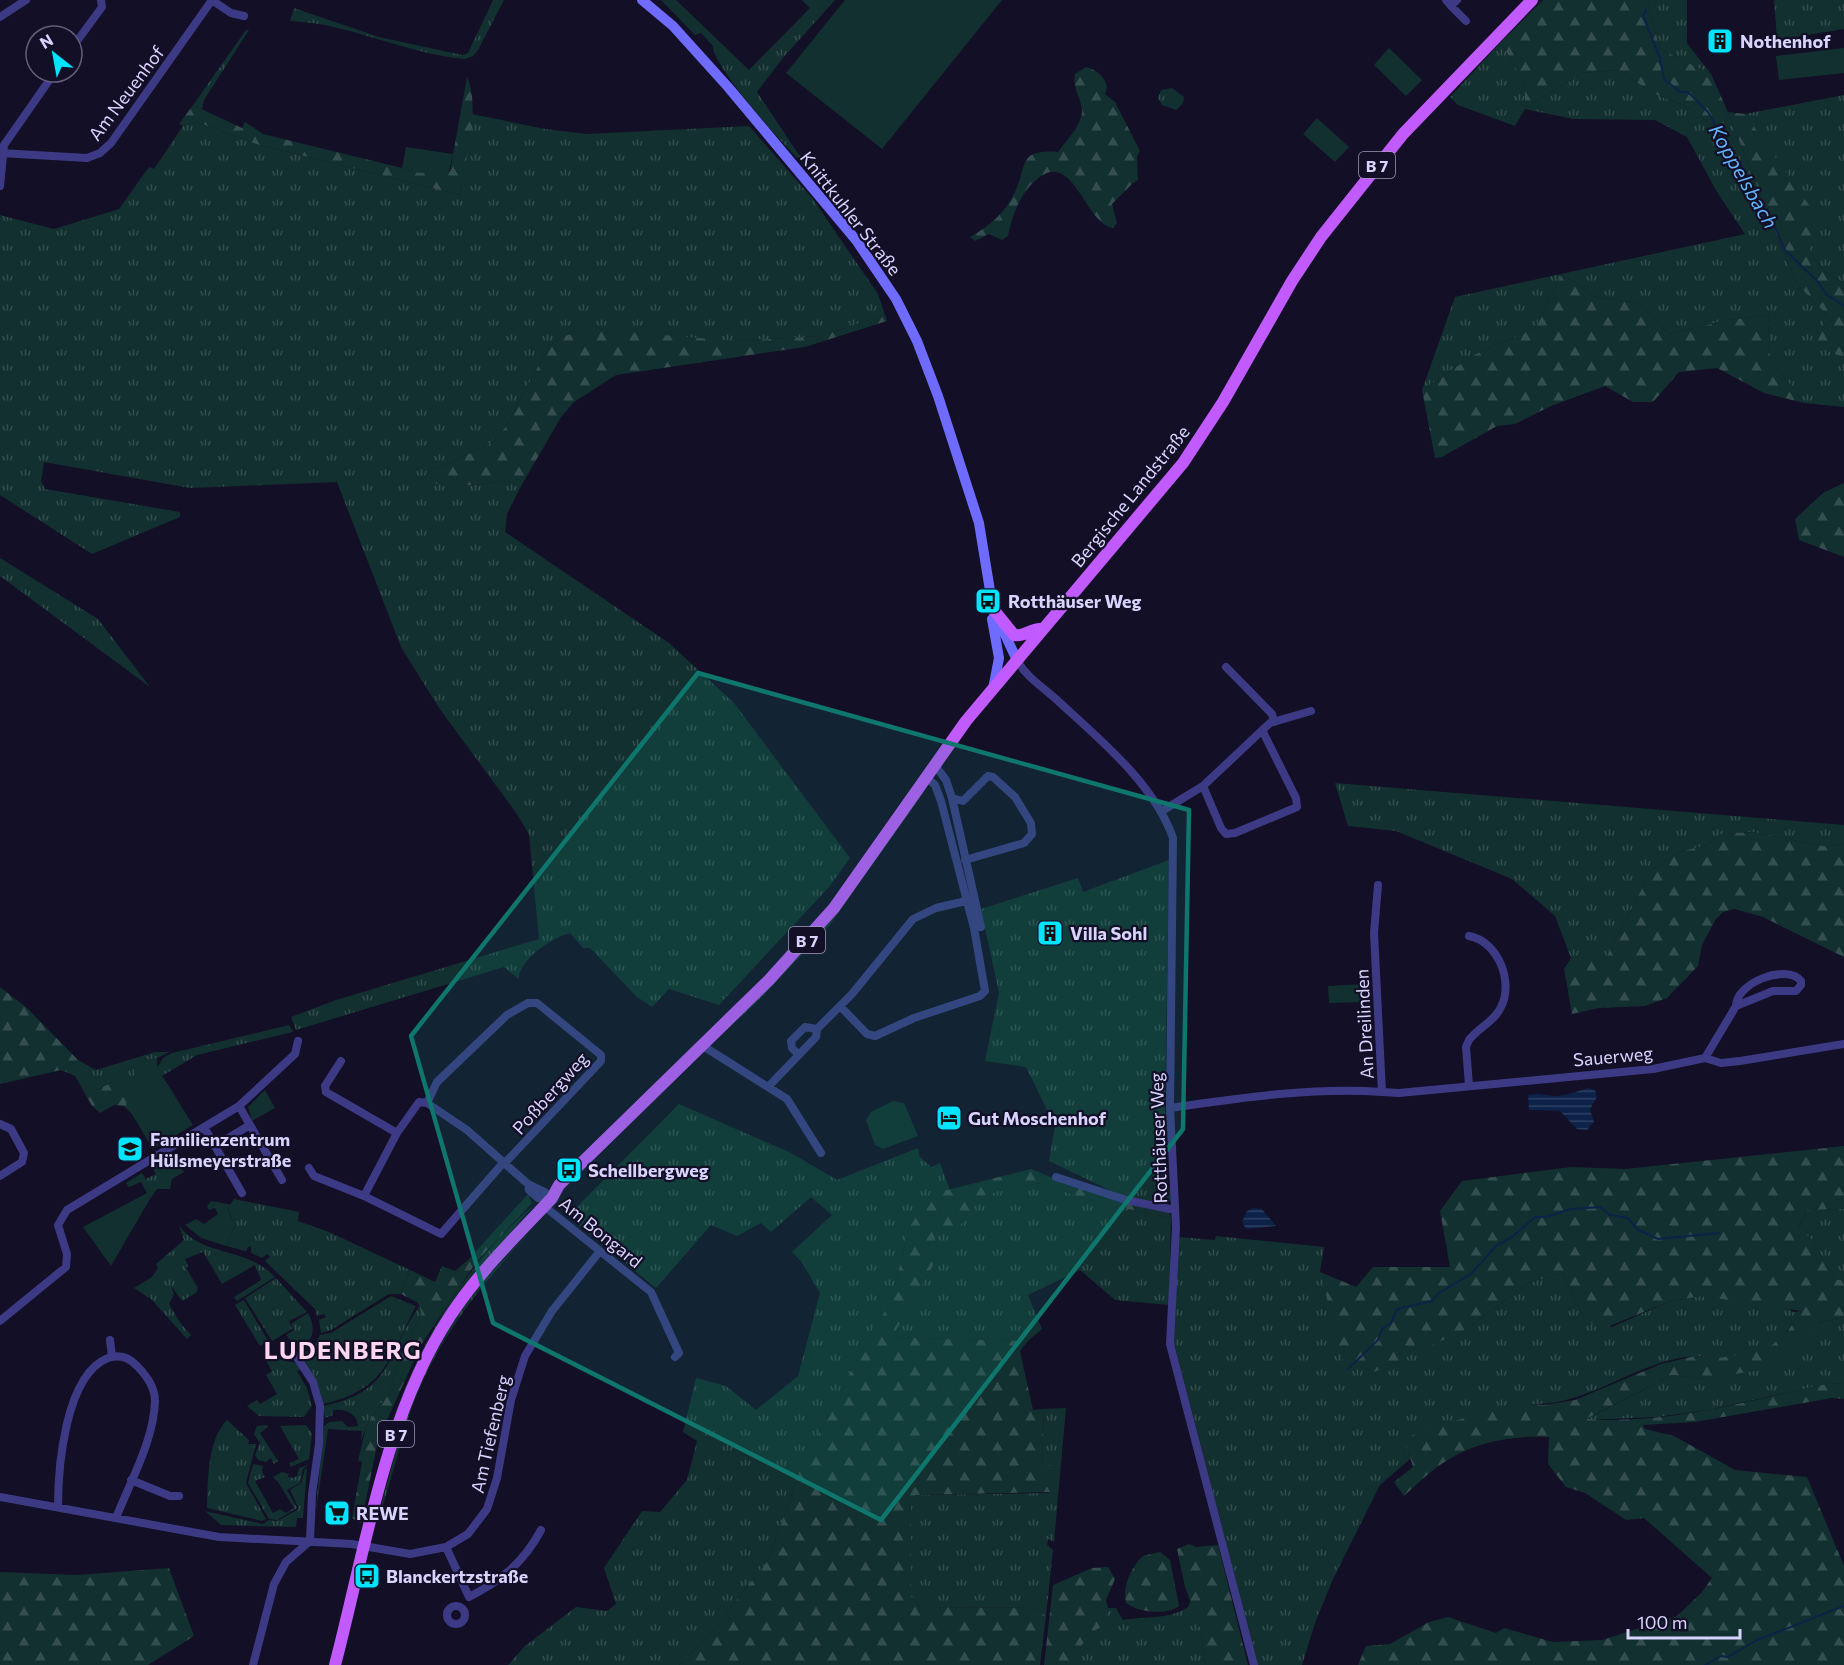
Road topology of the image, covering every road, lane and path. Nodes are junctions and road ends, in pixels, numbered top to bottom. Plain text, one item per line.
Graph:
1 (26, 0) edge
2 (101, 0) edge
3 (213, 0) edge
4 (642, 0) edge
5 (1532, 0) edge
6 (1451, 2) edge
7 (244, 16) dead end
8 (0, 17) edge
9 (1466, 21) dead end
10 (84, 32) edge
11 (47, 84) edge
12 (1, 153) edge
13 (0, 186) edge
14 (993, 609) junction
15 (1042, 629) junction
16 (1017, 660) junction
17 (1226, 667) dead end
18 (992, 691) junction
19 (1311, 711) dead end
20 (1274, 722) junction
21 (1262, 730) junction
22 (934, 764) junction
23 (926, 777) junction
24 (1203, 786) junction
25 (952, 798) junction
26 (1162, 811) junction
27 (962, 859) junction
28 (1378, 885) dead end
29 (966, 901) junction
30 (978, 927) junction
31 (1469, 936) dead end
32 (840, 1006) junction
33 (1736, 1006) junction
34 (817, 1029) junction
35 (298, 1041) dead end
36 (1844, 1044) edge
37 (703, 1046) junction
38 (799, 1054) junction
39 (1705, 1058) junction
40 (341, 1061) dead end
41 (1469, 1085) junction
42 (768, 1087) junction
43 (1382, 1092) junction
44 (427, 1103) junction
45 (239, 1106) junction
46 (1170, 1108) junction
47 (0, 1124) edge
48 (250, 1125) junction
49 (204, 1127) junction
50 (397, 1133) junction
51 (215, 1146) junction
52 (821, 1153) dead end
53 (504, 1164) junction
54 (309, 1168) dead end
55 (0, 1176) edge
56 (1056, 1177) dead end
57 (282, 1180) dead end
58 (242, 1193) dead end
59 (364, 1196) junction
60 (548, 1201) junction
61 (1175, 1210) junction
62 (600, 1251) junction
63 (0, 1321) edge
64 (110, 1340) dead end
65 (296, 1356) dead end
66 (112, 1357) junction
67 (675, 1357) dead end
68 (131, 1480) junction
69 (179, 1496) dead end
70 (0, 1497) edge
71 (58, 1507) junction
72 (116, 1518) junction
73 (541, 1530) dead end
74 (310, 1541) junction
75 (366, 1545) junction
76 (446, 1547) junction
77 (469, 1597) junction
78 (461, 1608) dead end
79 (253, 1665) edge
80 (335, 1665) edge
81 (1254, 1665) edge

1 - 8 street
2 - 10 street
3 - 7 street, Am Neuenhof
3 - 12 street, Am Neuenhof
4 - 14 street, Knittkuhler Straße
5 - 15 main road, Bergische Landstraße / B 7
6 - 9 street
11 - 12 street
12 - 13 street
14 - 15 main road
14 - 16 street, Knittkuhler Straße
14 - 18 street
15 - 16 main road, Bergische Landstraße / B 7
16 - 18 main road, Bergische Landstraße / B 7
16 - 26 street, Rotthäuser Weg
17 - 20 street
18 - 22 main road, Bergische Landstraße / B 7
19 - 20 street
20 - 21 street
21 - 24 street
21 - 24 street
22 - 23 main road, Bergische Landstraße / B 7
22 - 25 street
23 - 27 street
23 - 37 main road, Bergische Landstraße / B 7
24 - 26 street
25 - 27 street
25 - 27 street
26 - 46 street, Rotthäuser Weg
27 - 29 street
27 - 30 street
28 - 43 street, An Dreilinden
29 - 30 street
29 - 32 street
30 - 32 street
31 - 41 street
32 - 34 street
33 - 33 street
33 - 39 street
34 - 38 street
34 - 38 street
35 - 45 street
36 - 39 street, Sauerweg
37 - 42 street
37 - 60 main road, Bergische Landstraße / B 7
38 - 42 street
39 - 41 street, Sauerweg
40 - 50 street
41 - 43 street, Sauerweg
42 - 52 street
43 - 46 street, An Dreilinden
44 - 50 street
44 - 53 street
44 - 53 street, Poßbergweg
45 - 48 street
45 - 49 street
46 - 61 street, Rotthäuser Weg
47 - 55 street
48 - 51 street
48 - 57 street
49 - 51 street
49 - 63 street
50 - 59 street
51 - 58 street
53 - 59 street
53 - 60 street
54 - 59 street
56 - 61 street
60 - 62 street, Am Bongard
60 - 75 main road, Bergische Landstraße / B 7
61 - 81 street, Rotthäuser Weg
62 - 67 street, Am Bongard
62 - 76 street, Am Tiefenberg
64 - 66 street
65 - 74 street
66 - 68 street
66 - 71 street
68 - 69 street
68 - 72 street
70 - 71 street
71 - 72 street
72 - 74 street
73 - 77 street
74 - 75 street
74 - 79 street
75 - 76 street, Am Tiefenberg
75 - 80 main road, Bergische Landstraße / B 7
76 - 77 street
77 - 78 street

